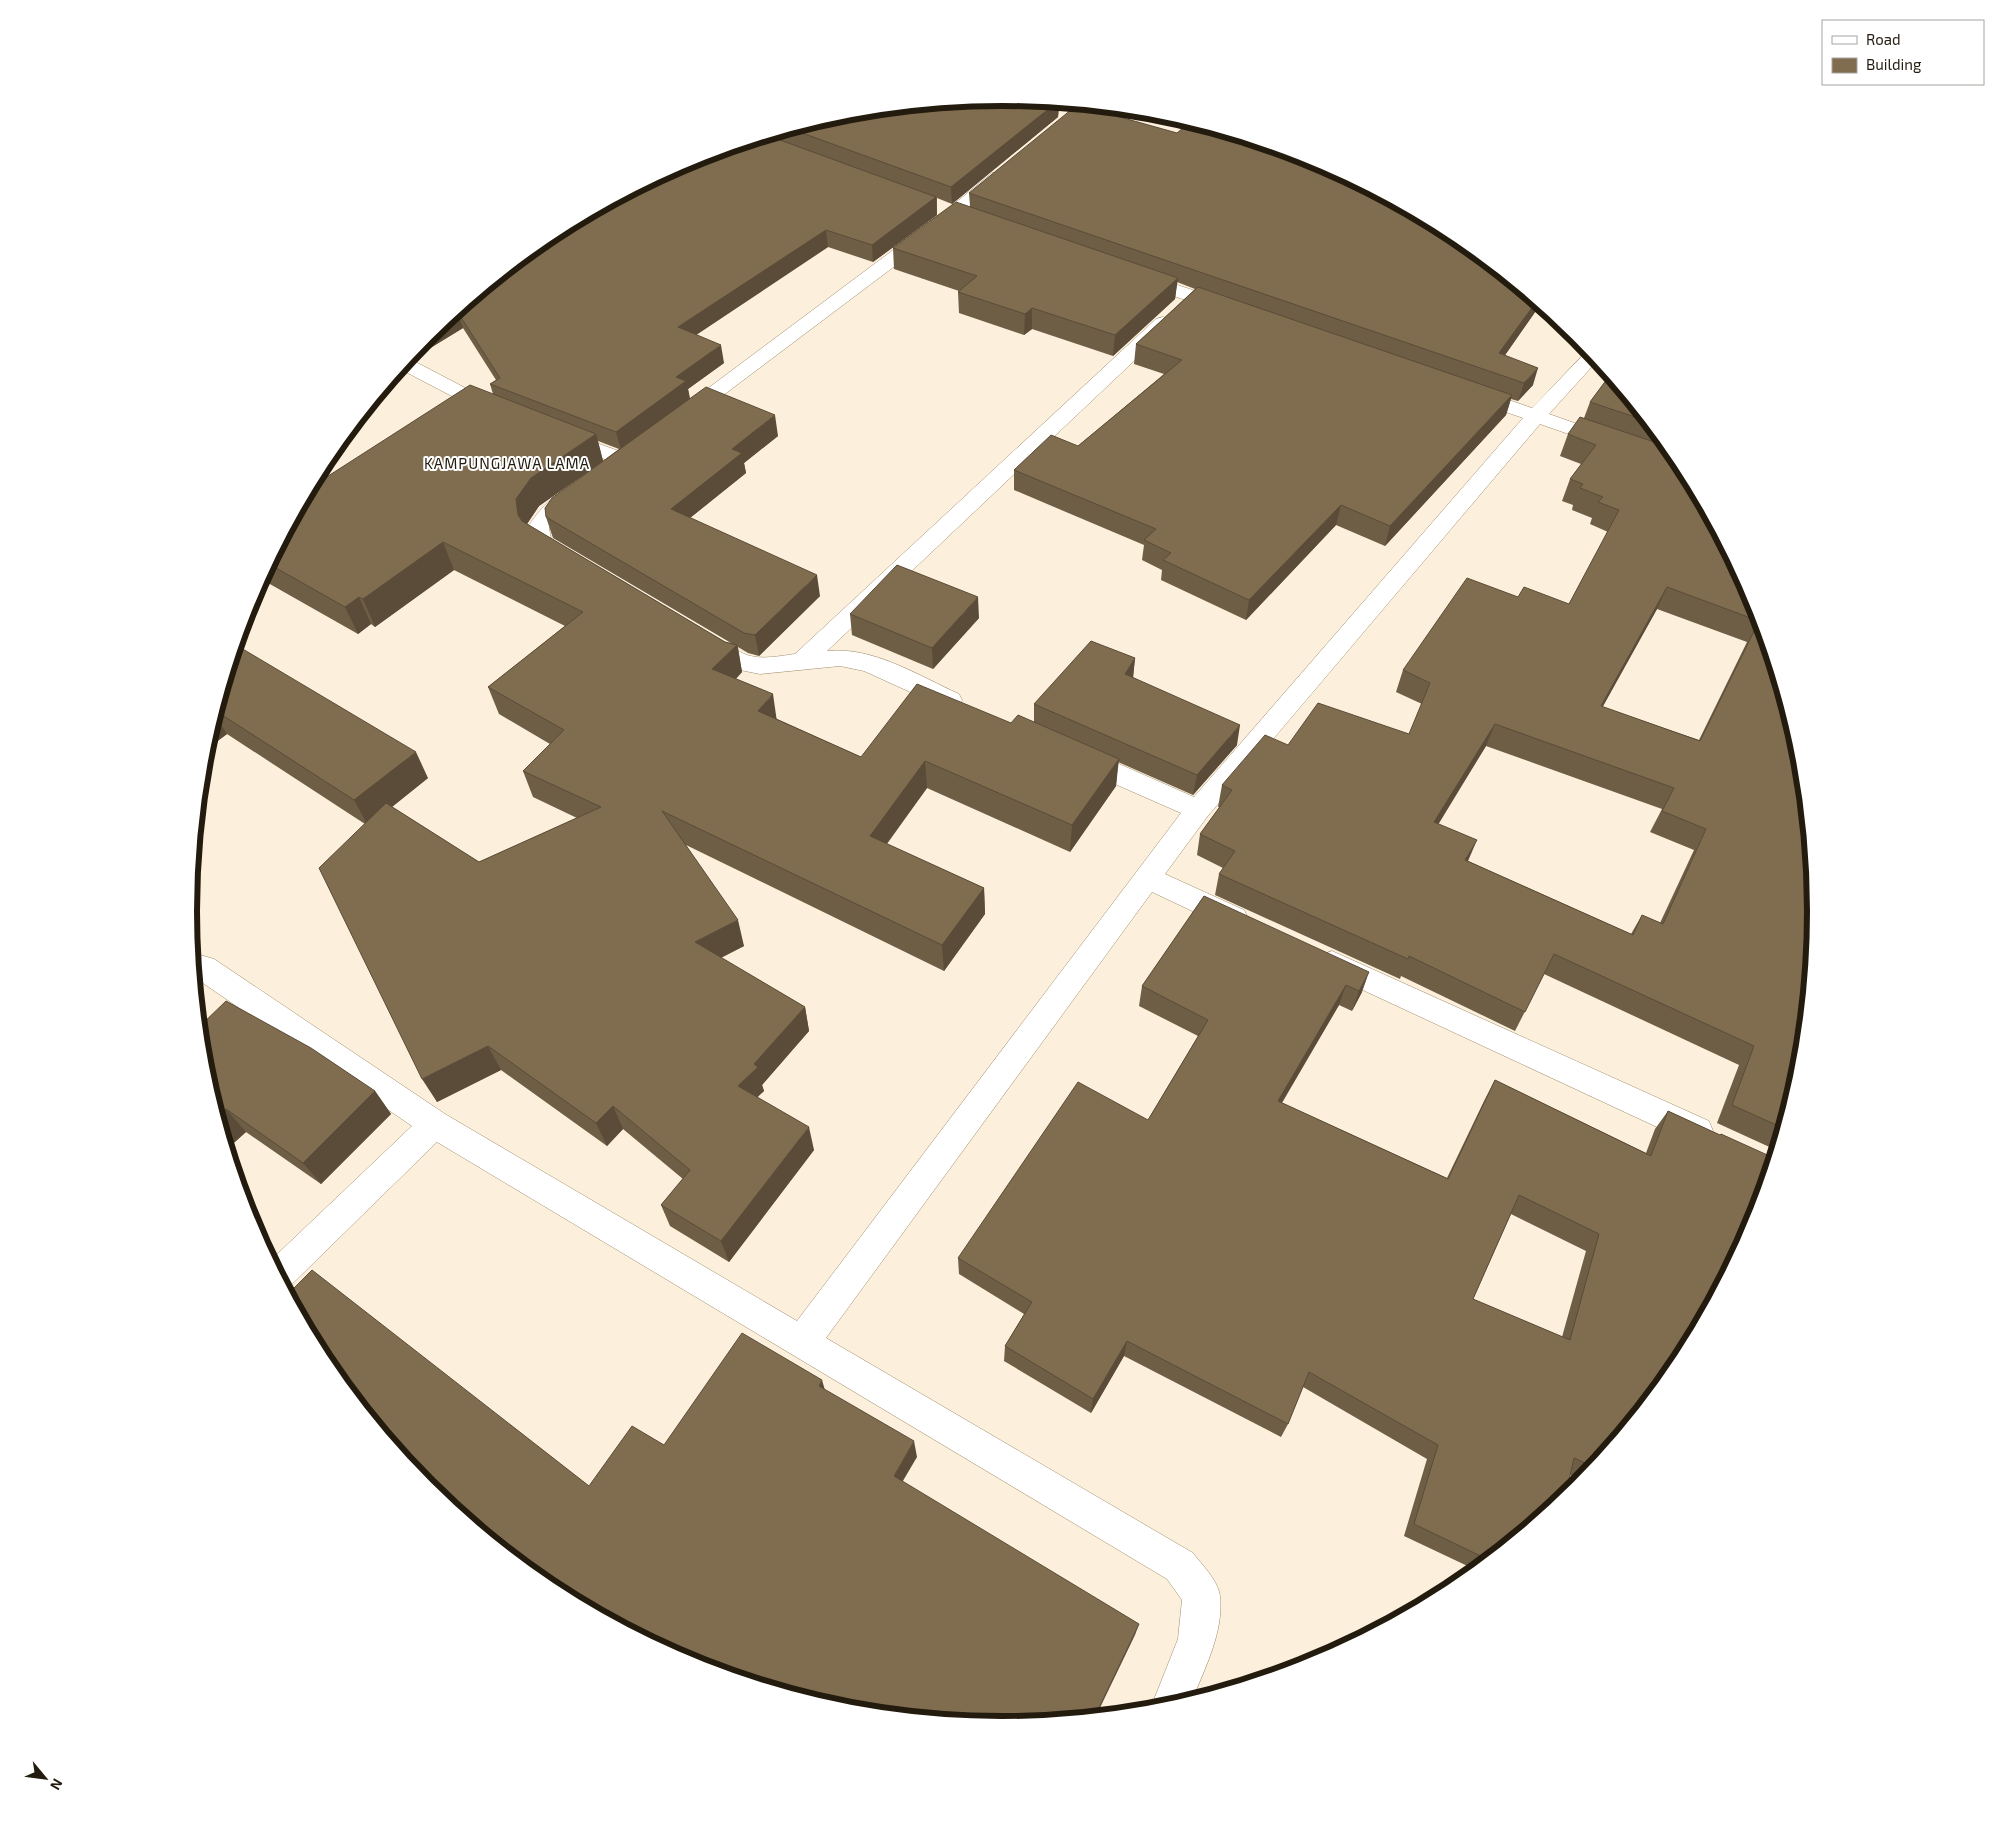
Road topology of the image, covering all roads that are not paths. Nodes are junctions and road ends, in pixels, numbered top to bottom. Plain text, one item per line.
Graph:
1 (1015, 163) edge
2 (936, 207) edge
3 (954, 213) junction
4 (972, 220) edge
5 (1128, 274) edge
6 (1192, 296) junction
7 (1238, 312) edge
8 (1587, 359) edge
9 (411, 366) edge
10 (1452, 387) edge
11 (508, 416) edge
12 (1536, 416) junction
13 (671, 425) edge
14 (543, 430) edge
15 (1628, 448) edge
16 (582, 567) edge
17 (690, 632) edge
18 (800, 663) junction
19 (970, 708) edge
20 (1062, 749) edge
21 (1198, 810) junction
22 (1149, 879) junction
23 (1257, 928) edge
24 (1311, 953) edge
25 (198, 966) edge
26 (434, 1124) junction
27 (1718, 1140) edge
28 (282, 1271) edge
29 (803, 1341) junction
30 (1174, 1698) edge

1 - 3 street
2 - 3 street
3 - 4 street
3 - 13 street
5 - 6 street
6 - 7 street
6 - 18 street
8 - 12 street
9 - 11 street
10 - 12 street
12 - 15 street
12 - 21 street
14 - 16 street
17 - 18 street
18 - 19 street
20 - 21 street
21 - 22 street
22 - 23 street
22 - 29 street
24 - 27 street
25 - 26 street
26 - 28 street
26 - 29 street
29 - 30 street

